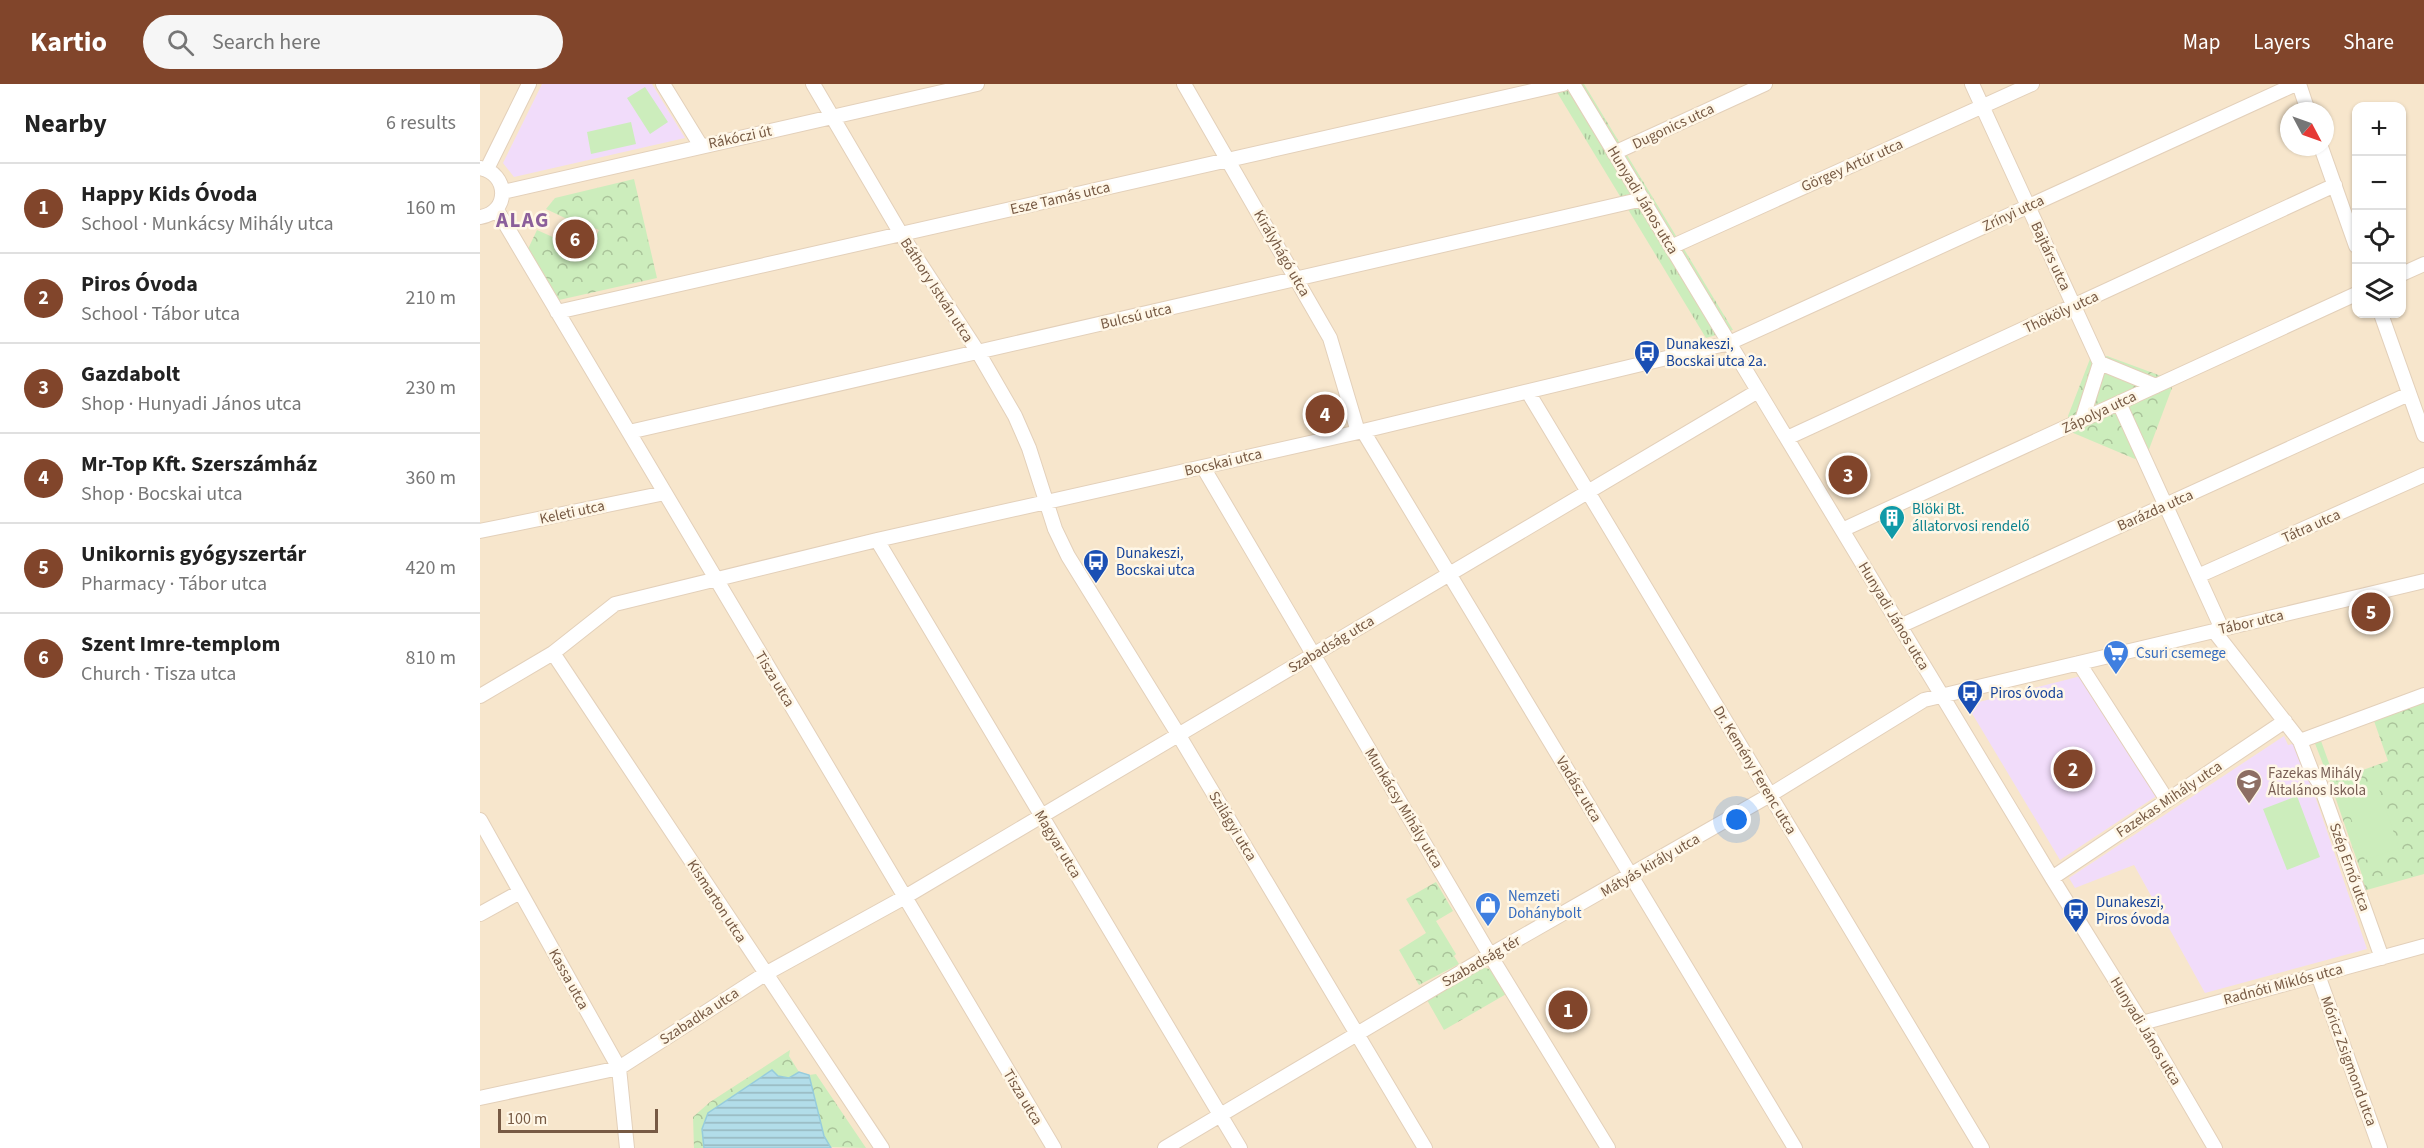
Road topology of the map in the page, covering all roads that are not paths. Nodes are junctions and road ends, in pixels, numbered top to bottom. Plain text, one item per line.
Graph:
1 (529, 84) edge
2 (663, 84) edge
3 (813, 84) edge
4 (976, 84) edge
5 (1184, 84) edge
6 (1563, 84) edge
7 (1573, 84) edge
8 (1765, 84) edge
9 (1972, 84) edge
10 (2032, 84) edge
11 (2297, 84) edge
12 (2304, 102) edge
13 (1982, 106) junction
14 (832, 117) junction
15 (701, 146) junction
16 (1614, 153) junction
17 (2324, 156) edge
18 (1228, 160) junction
19 (484, 169) edge
20 (2335, 185) junction
21 (503, 192) junction
22 (1643, 200) junction
23 (2028, 206) junction
24 (496, 210) junction
25 (480, 218) edge
26 (901, 234) junction
27 (2352, 234) edge
28 (1671, 247) junction
29 (2424, 264) edge
30 (2406, 272) edge
31 (1298, 279) junction
32 (2352, 296) edge
33 (2074, 306) junction
34 (557, 312) junction
35 (2382, 318) edge
36 (1729, 342) junction
37 (978, 352) junction
38 (2100, 363) junction
39 (2156, 386) junction
40 (1758, 391) junction
41 (1528, 392) junction
42 (2409, 394) junction
43 (2119, 403) junction
44 (2082, 420) junction
45 (1361, 431) junction
46 (629, 432) junction
47 (2424, 435) edge
48 (1787, 438) junction
49 (1203, 467) junction
50 (2424, 475) edge
51 (1587, 492) junction
52 (665, 493) junction
53 (1045, 502) junction
54 (2165, 505) junction
55 (1842, 530) junction
56 (480, 531) edge
57 (877, 540) junction
58 (1449, 574) junction
59 (2198, 576) junction
60 (716, 579) junction
61 (2424, 581) edge
62 (1900, 626) junction
63 (2218, 630) junction
64 (554, 653) junction
65 (1313, 655) junction
66 (2079, 663) junction
67 (1942, 695) junction
68 (480, 696) edge
69 (2424, 696) edge
70 (2285, 720) junction
71 (1178, 734) junction
72 (2300, 741) junction
73 (1770, 795) junction
74 (2168, 800) junction
75 (1041, 816) junction
76 (480, 820) edge
77 (1631, 876) junction
78 (2052, 878) junction
79 (520, 892) junction
80 (904, 897) junction
81 (480, 914) edge
82 (1544, 925) joint
83 (2424, 946) edge
84 (1490, 955) junction
85 (2382, 958) junction
86 (765, 974) junction
87 (2318, 975) junction
88 (2142, 1023) junction
89 (1357, 1034) junction
90 (620, 1068) junction
91 (480, 1098) edge
92 (1220, 1114) junction
93 (627, 1148) edge
94 (882, 1148) edge
95 (1054, 1148) edge
96 (1165, 1148) edge
97 (1240, 1148) edge
98 (1425, 1148) edge
99 (1608, 1148) edge
100 (1795, 1148) edge
101 (1982, 1148) edge
102 (2214, 1148) edge
103 (2380, 1148) edge

1 - 19 street
2 - 15 street
3 - 14 street, Báthory István utca
4 - 14 street, Rákóczi út
5 - 18 street, Királyhágó utca
6 - 18 street, Esze Tamás utca
7 - 16 street, Hunyadi János utca
8 - 16 street, Dugonics utca
9 - 13 street, Bajtárs utca
10 - 13 street, Görgey Artúr utca
11 - 12 street
11 - 23 street, Zrínyi utca
13 - 23 street, Bajtárs utca
13 - 28 street, Görgey Artúr utca
14 - 15 street, Rákóczi út
14 - 26 street, Báthory István utca
15 - 21 street, Rákóczi út
16 - 22 street, Hunyadi János utca
17 - 20 street
18 - 26 street, Esze Tamás utca
18 - 31 street, Királyhágó utca
19 - 21 street
20 - 27 street
20 - 33 street, Thököly utca
21 - 24 street
22 - 28 street, Hunyadi János utca
22 - 31 street, Bulcsú utca
23 - 33 street, Bajtárs utca
23 - 36 street, Zrínyi utca
24 - 25 street
24 - 34 street, Tisza utca
26 - 34 street, Esze Tamás utca
26 - 37 street, Báthory István utca
28 - 36 street, Hunyadi János utca
29 - 30 street
31 - 37 street, Bulcsú utca
31 - 45 street, Királyhágó utca
32 - 39 street, Zápolya utca
33 - 38 street, Bajtárs utca
33 - 48 street, Thököly utca
34 - 46 street, Tisza utca
35 - 42 street
36 - 40 street, Hunyadi János utca
36 - 41 street, Bocskai utca
37 - 46 street, Bulcsú utca
37 - 53 street, Báthory István utca
38 - 39 street
38 - 44 street
39 - 43 street, Zápolya utca
40 - 48 street, Hunyadi János utca
40 - 51 street, Szabadság utca
41 - 45 street, Bocskai utca
41 - 51 street, Dr. Kemény Ferenc utca
42 - 47 street
42 - 54 street, Barázda utca
43 - 44 street, Zápolya utca
43 - 54 street
44 - 55 street, Zápolya utca
45 - 49 street, Bocskai utca
45 - 58 street, Vadász utca
46 - 52 street, Tisza utca
48 - 55 street, Hunyadi János utca
49 - 53 street, Bocskai utca
49 - 65 street, Munkácsy Mihály utca
50 - 59 street, Tátra utca
51 - 58 street, Szabadság utca
51 - 73 street, Dr. Kemény Ferenc utca
52 - 56 street, Keleti utca
52 - 60 street, Tisza utca
53 - 57 street, Bocskai utca
53 - 71 street, Szilágyi utca
54 - 59 street
54 - 62 street, Barázda utca
55 - 62 street, Hunyadi János utca
57 - 60 street, Bocskai utca
57 - 75 street, Magyar utca
58 - 65 street, Szabadság utca
58 - 77 street, Vadász utca
59 - 63 street
60 - 64 street, Bocskai utca
60 - 80 street, Tisza utca
61 - 63 street, Tábor utca
62 - 67 street, Hunyadi János utca
63 - 66 street, Tábor utca
63 - 70 street, Szép Ernő utca
64 - 68 street, Bocskai utca
64 - 86 street, Kismarton utca
65 - 71 street, Szabadság utca
65 - 84 street, Munkácsy Mihály utca
66 - 67 street, Tábor utca
66 - 74 street
67 - 73 street, Mátyás király utca
67 - 78 street, Hunyadi János utca
69 - 72 street
70 - 72 street, Szép Ernő utca
70 - 74 street, Fazekas Mihály utca
71 - 75 street, Szabadság utca
71 - 89 street, Szilágyi utca
72 - 85 street, Szép Ernő utca
73 - 77 street, Mátyás király utca
73 - 101 street, Dr. Kemény Ferenc utca
74 - 78 street, Fazekas Mihály utca
75 - 80 street, Szabadság utca
75 - 92 street, Magyar utca
76 - 79 street, Kassa utca
77 - 82 street, Mátyás király utca
77 - 100 street, Vadász utca
78 - 88 street, Hunyadi János utca
79 - 81 street
79 - 90 street, Kassa utca
80 - 86 street, Szabadka utca
80 - 95 street, Tisza utca
82 - 84 street, Szabadság tér
83 - 85 street, Radnóti Miklós utca
84 - 89 street, Szabadság tér
84 - 99 street, Munkácsy Mihály utca
85 - 87 street, Radnóti Miklós utca
86 - 90 street, Szabadka utca
86 - 94 street, Kismarton utca
87 - 88 street, Radnóti Miklós utca
87 - 103 street, Móricz Zsigmond utca
88 - 102 street, Hunyadi János utca
89 - 92 street
89 - 98 street, Szilágyi utca
90 - 91 street, Szabadka utca
90 - 93 street, Kassa utca
92 - 96 street
92 - 97 street, Magyar utca

